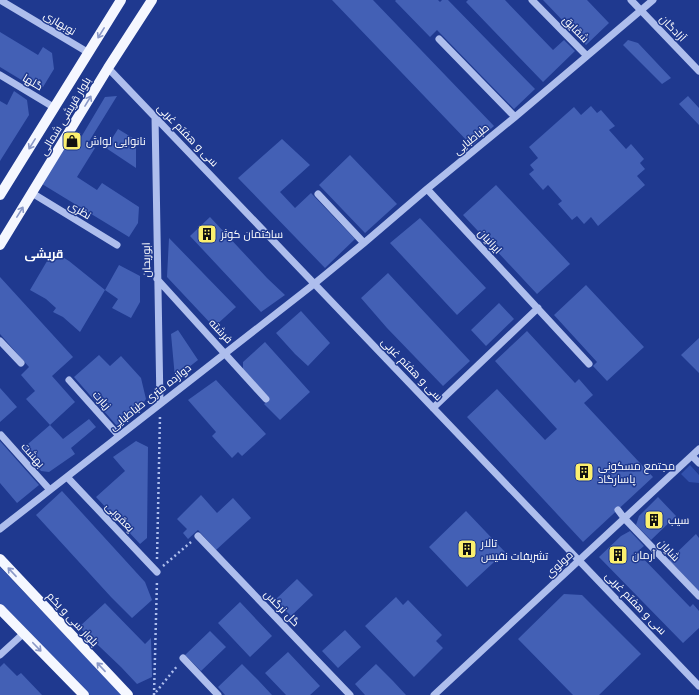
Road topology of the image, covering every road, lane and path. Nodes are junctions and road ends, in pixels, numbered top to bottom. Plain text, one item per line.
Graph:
1 (0, 0) edge
2 (121, 0) edge
3 (152, 0) edge
4 (532, 0) edge
5 (631, 0) edge
6 (654, 0) edge
7 (641, 10) junction
8 (439, 40) dead end
9 (89, 53) junction
10 (587, 56) junction
11 (108, 68) junction
12 (699, 70) edge
13 (0, 75) edge
14 (55, 108) junction
15 (155, 116) junction
16 (515, 117) junction
17 (427, 189) junction
18 (1, 192) edge
19 (32, 193) junction
20 (318, 194) dead end
21 (364, 243) junction
22 (0, 245) edge
23 (117, 245) dead end
24 (157, 279) junction
25 (314, 284) junction
26 (538, 308) junction
27 (0, 341) edge
28 (225, 352) junction
29 (21, 363) dead end
30 (589, 364) dead end
31 (69, 380) dead end
32 (266, 399) dead end
33 (160, 404) junction
34 (433, 408) junction
35 (0, 435) edge
36 (119, 436) junction
37 (699, 449) edge
38 (692, 456) junction
39 (699, 463) edge
40 (67, 477) junction
41 (50, 490) junction
42 (618, 510) dead end
43 (624, 518) junction
44 (0, 529) edge
45 (198, 536) joint
46 (0, 560) edge
47 (579, 560) junction
48 (157, 572) junction
49 (697, 594) edge
50 (0, 609) edge
51 (24, 633) junction
52 (0, 655) edge
53 (183, 658) joint
54 (699, 686) edge
55 (155, 694) edge
56 (84, 695) edge
57 (128, 695) edge
58 (218, 695) edge
59 (350, 695) edge
60 (434, 695) edge

1 - 9 street, نوبهاری
2 -> 9 main road, بلوار قریشی شمالی
3 - 11 main road, بلوار قریشی شمالی
4 - 10 street, شقایق
5 - 7 street, آزادگان
6 - 7 street
7 - 10 street, طباطبایی
7 - 12 street, آزادگان
8 - 16 street
9 - 14 main road, بلوار قریشی شمالی
10 - 16 street, طباطبایی
11 - 15 street, سی و هفتم غربی
19 -> 11 main road, بلوار قریشی شمالی
13 - 14 street, گلها
14 -> 18 main road, بلوار قریشی شمالی
15 - 24 street, ابوریحان
15 - 25 street, سی و هفتم غربی
16 - 17 street, طباطبایی
17 - 21 street, طباطبایی
17 - 26 street, ایرانیان
22 -> 19 main road, بلوار قریشی شمالی
19 - 23 street, نظری
20 - 21 street
21 - 25 street, طباطبایی
24 - 28 street, فرشته
24 - 33 street, ابوریحان
25 - 28 street, دوازده متری طباطبایی
25 - 34 street, سی و هفتم غربی
26 - 30 street, ایرانیان
26 - 34 street
27 - 29 street
28 - 32 street, فرشته
28 - 33 street, دوازده متری طباطبایی
31 - 36 street, زیارت
33 - 36 street, دوازده متری طباطبایی
33 - 48 path
34 - 47 street, سی و هفتم غربی
35 - 41 street, بهشت
36 - 40 street, دوازده متری طباطبایی
37 - 38 street, مولوی
38 - 39 street
38 - 43 street, مولوی
40 - 41 street, دوازده متری طباطبایی
40 - 48 street, یعقوبی
41 - 44 street, دوازده متری طباطبایی
42 - 43 street, شایان
43 - 47 street, مولوی
43 - 49 street, شایان
45 - 48 path
45 - 59 street, گل نرگس
57 -> 46 main road, بلوار سی و یکم
47 - 54 street, سی و هفتم غربی
47 - 60 street, مولوی
48 - 55 path
50 - 51 main road
51 - 52 street
51 -> 56 main road
53 - 55 path
53 - 58 street

